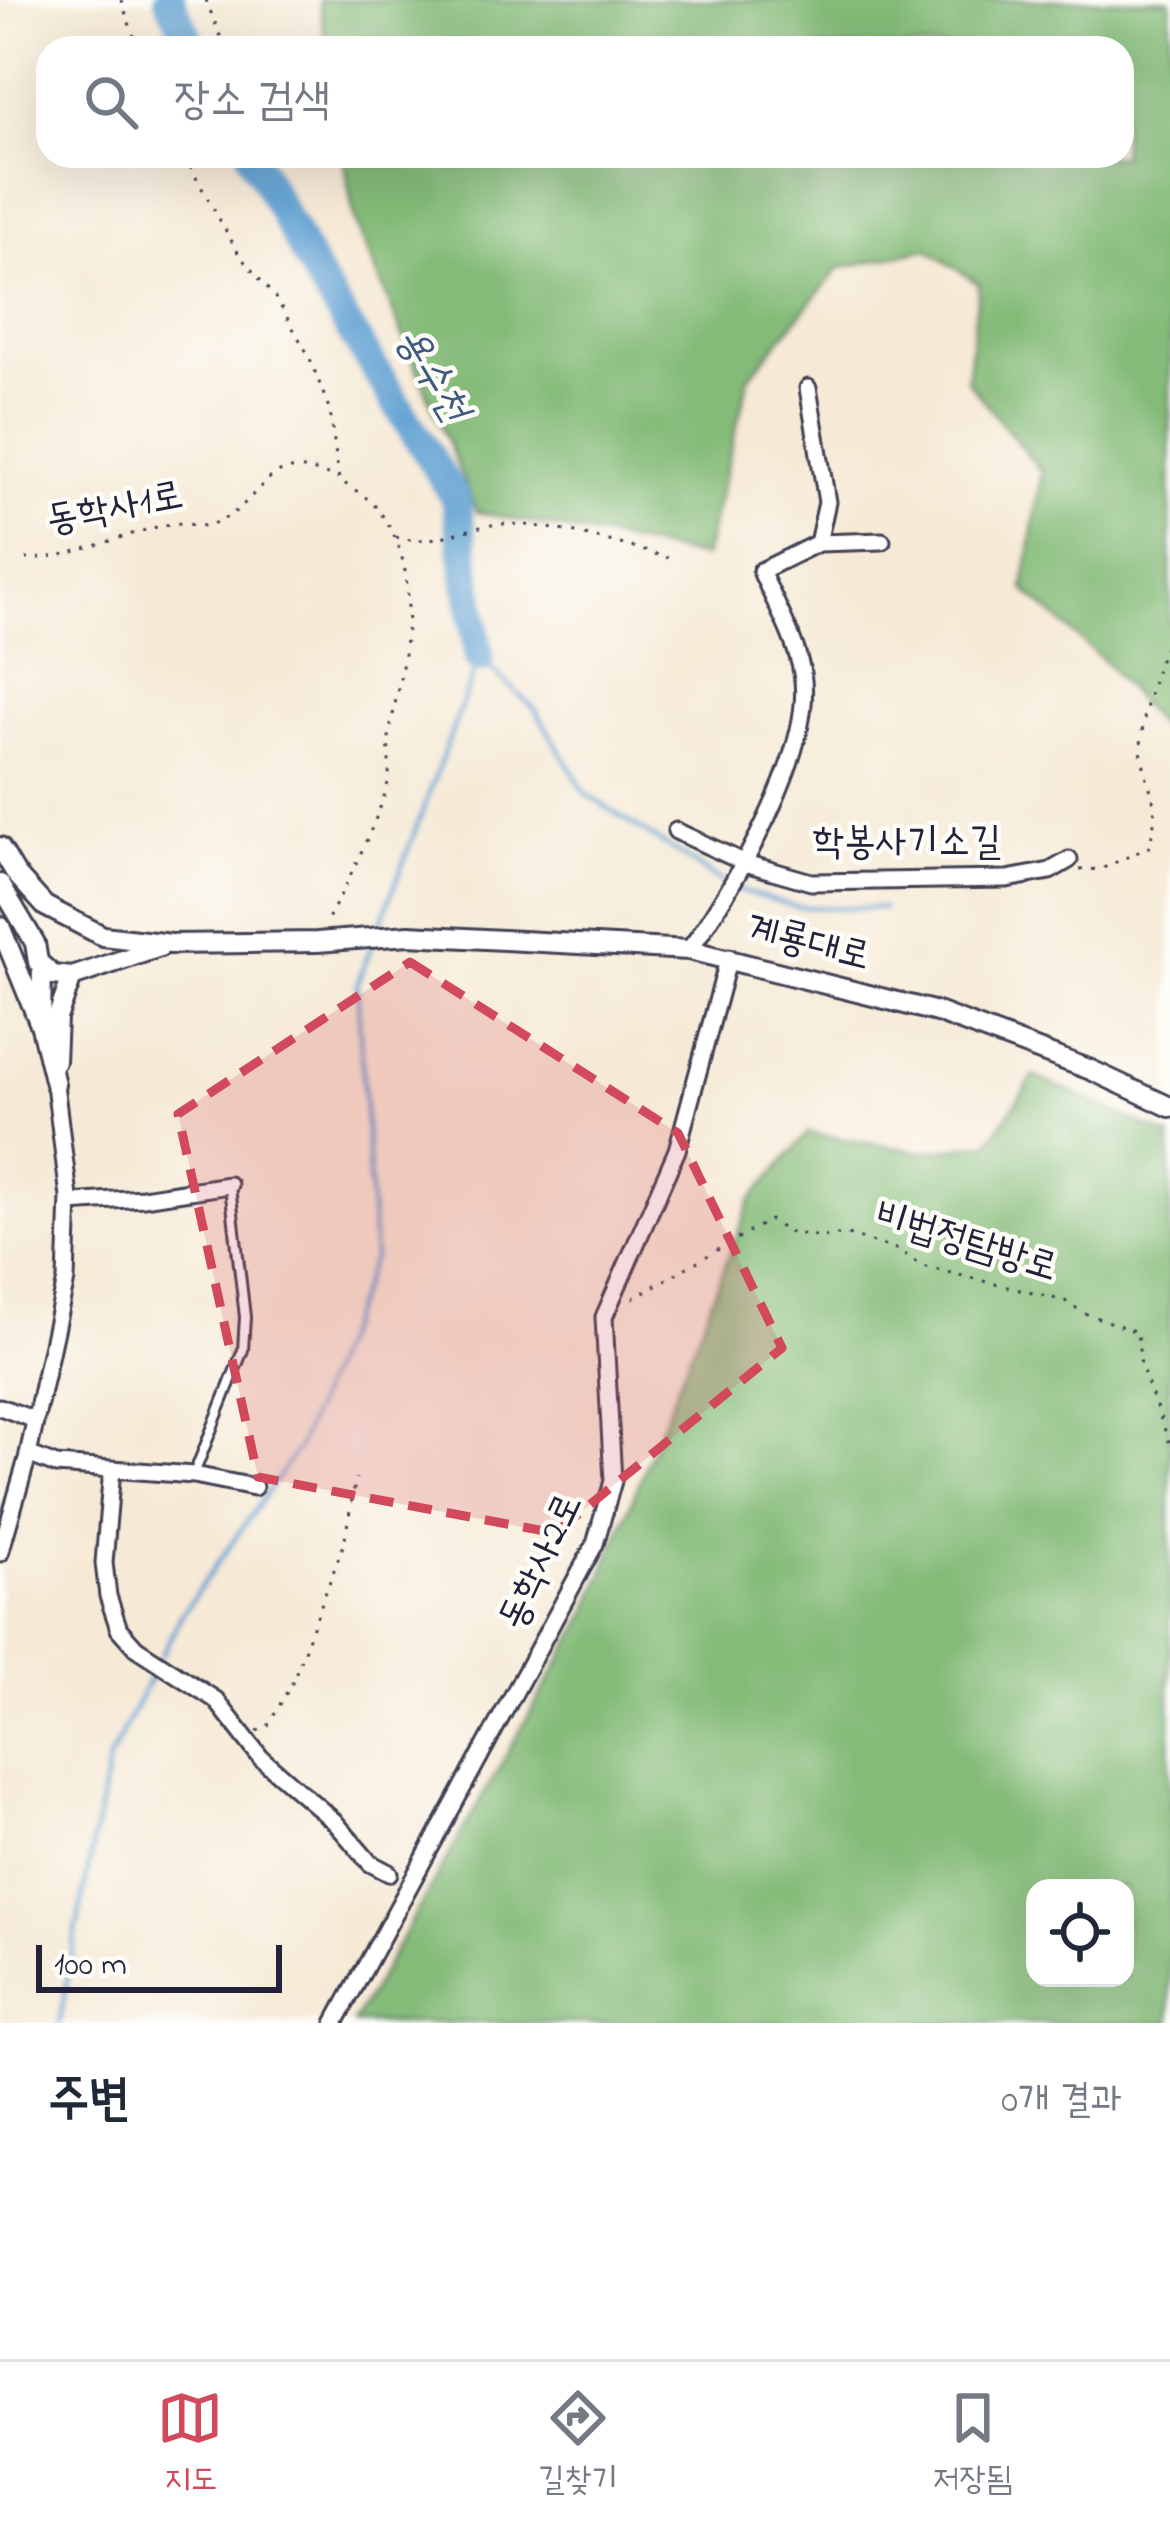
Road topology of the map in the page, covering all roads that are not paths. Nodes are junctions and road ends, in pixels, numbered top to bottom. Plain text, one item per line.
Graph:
1 (808, 388) dead end
2 (882, 541) dead end
3 (818, 543) junction
4 (676, 832) dead end
5 (0, 847) edge
6 (1069, 860) dead end
7 (741, 870) junction
8 (0, 884) edge
9 (80, 924) junction
10 (0, 926) edge
11 (35, 943) junction
12 (170, 944) junction
13 (689, 950) junction
14 (729, 957) junction
15 (42, 967) junction
16 (76, 975) junction
17 (41, 1027) junction
18 (55, 1084) junction
19 (1170, 1106) edge
20 (230, 1185) joint
21 (69, 1203) junction
22 (0, 1407) edge
23 (35, 1420) junction
24 (28, 1454) junction
25 (112, 1469) junction
26 (194, 1475) junction
27 (254, 1487) dead end
28 (0, 1552) edge
29 (389, 1874) dead end
30 (334, 2023) edge

1 - 3 street
2 - 3 street, 학봉사기소길
3 - 7 street, 학봉사기소길
4 - 7 street
5 - 9 street
6 - 7 street, 학봉사기소길
7 - 13 street
8 - 11 street
9 - 11 street
9 - 12 street
9 - 16 street
10 - 17 street
11 - 15 street
12 - 13 street, 계룡대로
12 - 16 street
13 - 14 street, 계룡대로
14 - 19 street, 계룡대로
14 - 30 street, 동학사2로
15 - 16 street
15 - 17 street
16 - 18 street
17 - 18 street
18 - 21 street
20 - 21 street
20 - 26 lane
21 - 23 street
22 - 23 street
23 - 24 street
24 - 25 street
24 - 28 street
25 - 26 street
25 - 29 street
26 - 27 street

